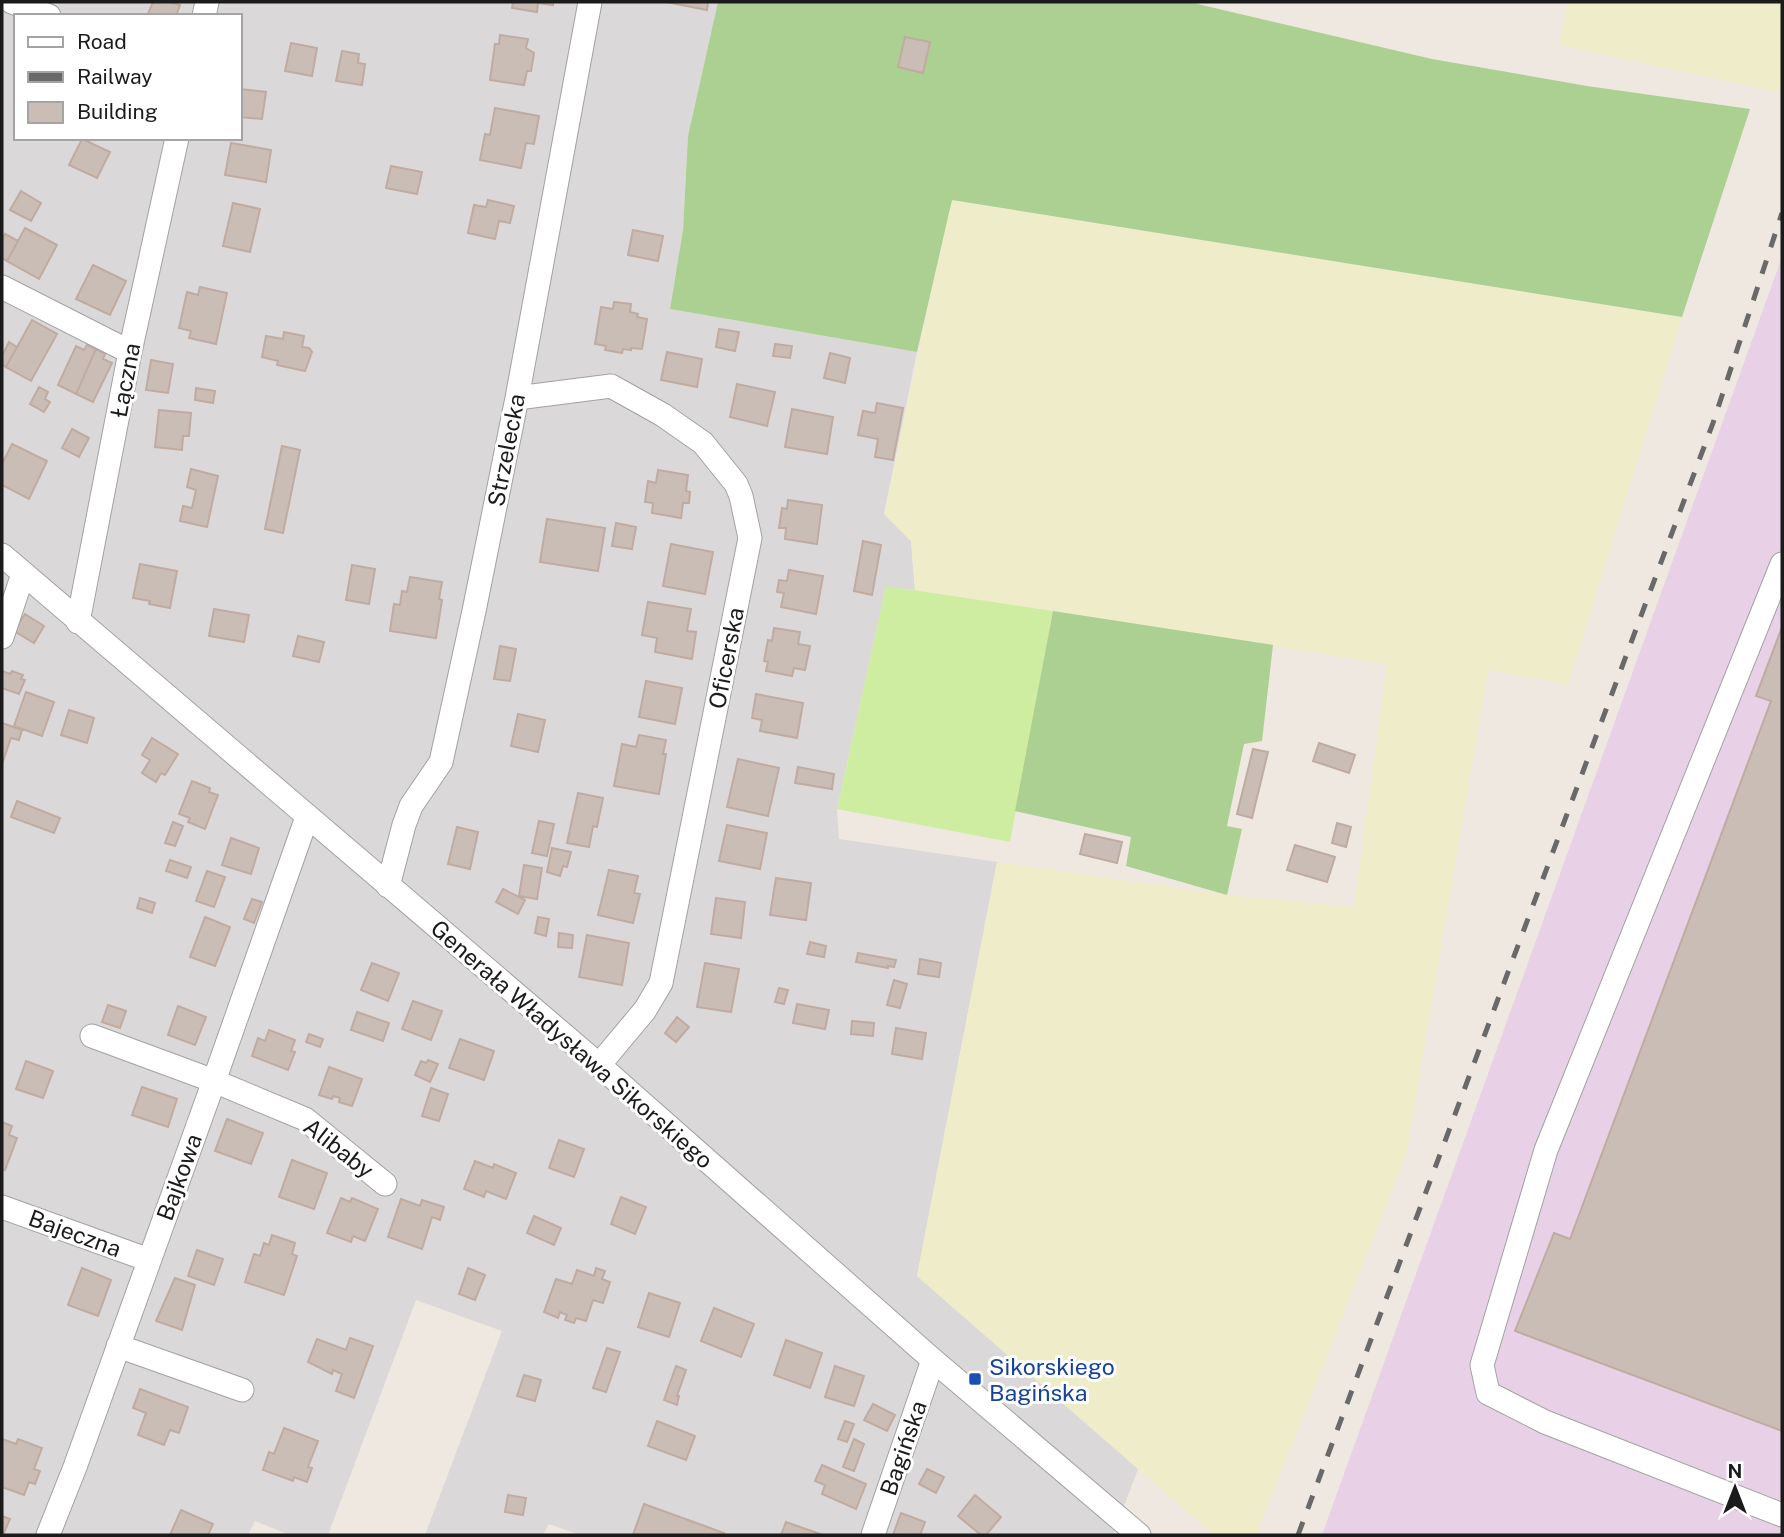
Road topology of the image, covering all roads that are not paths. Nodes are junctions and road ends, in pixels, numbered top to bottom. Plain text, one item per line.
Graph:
1 (12, 2) edge
2 (590, 2) edge
3 (44, 14) edge
4 (177, 140) edge
5 (2, 287) edge
6 (130, 352) junction
7 (517, 398) junction
8 (2, 555) edge
9 (1782, 564) edge
10 (23, 574) junction
11 (78, 622) junction
12 (2, 637) edge
13 (307, 817) junction
14 (388, 886) junction
15 (92, 1037) dead end
16 (599, 1065) junction
17 (214, 1081) junction
18 (385, 1184) dead end
19 (2, 1207) edge
20 (149, 1260) junction
21 (118, 1346) junction
22 (933, 1360) junction
23 (242, 1390) dead end
24 (1782, 1515) edge
25 (48, 1535) edge
26 (873, 1535) edge
27 (1139, 1535) edge

1 - 3 street
2 - 7 street, Strzelecka
4 - 6 street, Łączna
5 - 6 street
6 - 11 street, Łączna
7 - 14 street, Strzelecka
7 - 16 street, Oficerska
8 - 10 street, Generała Władysława Sikorskiego
9 - 24 street
10 - 11 street, Generała Władysława Sikorskiego
10 - 12 street
11 - 13 street, Generała Władysława Sikorskiego
13 - 14 street, Generała Władysława Sikorskiego
13 - 17 street, Bajkowa
14 - 16 street, Generała Władysława Sikorskiego
15 - 17 street, Alibaby
16 - 22 street, Generała Władysława Sikorskiego
17 - 18 street, Alibaby
17 - 20 street, Bajkowa
19 - 20 street, Bajeczna
20 - 21 street, Bajkowa
21 - 23 street
21 - 25 street, Bajkowa
22 - 26 street, Bagińska
22 - 27 street, Generała Władysława Sikorskiego

